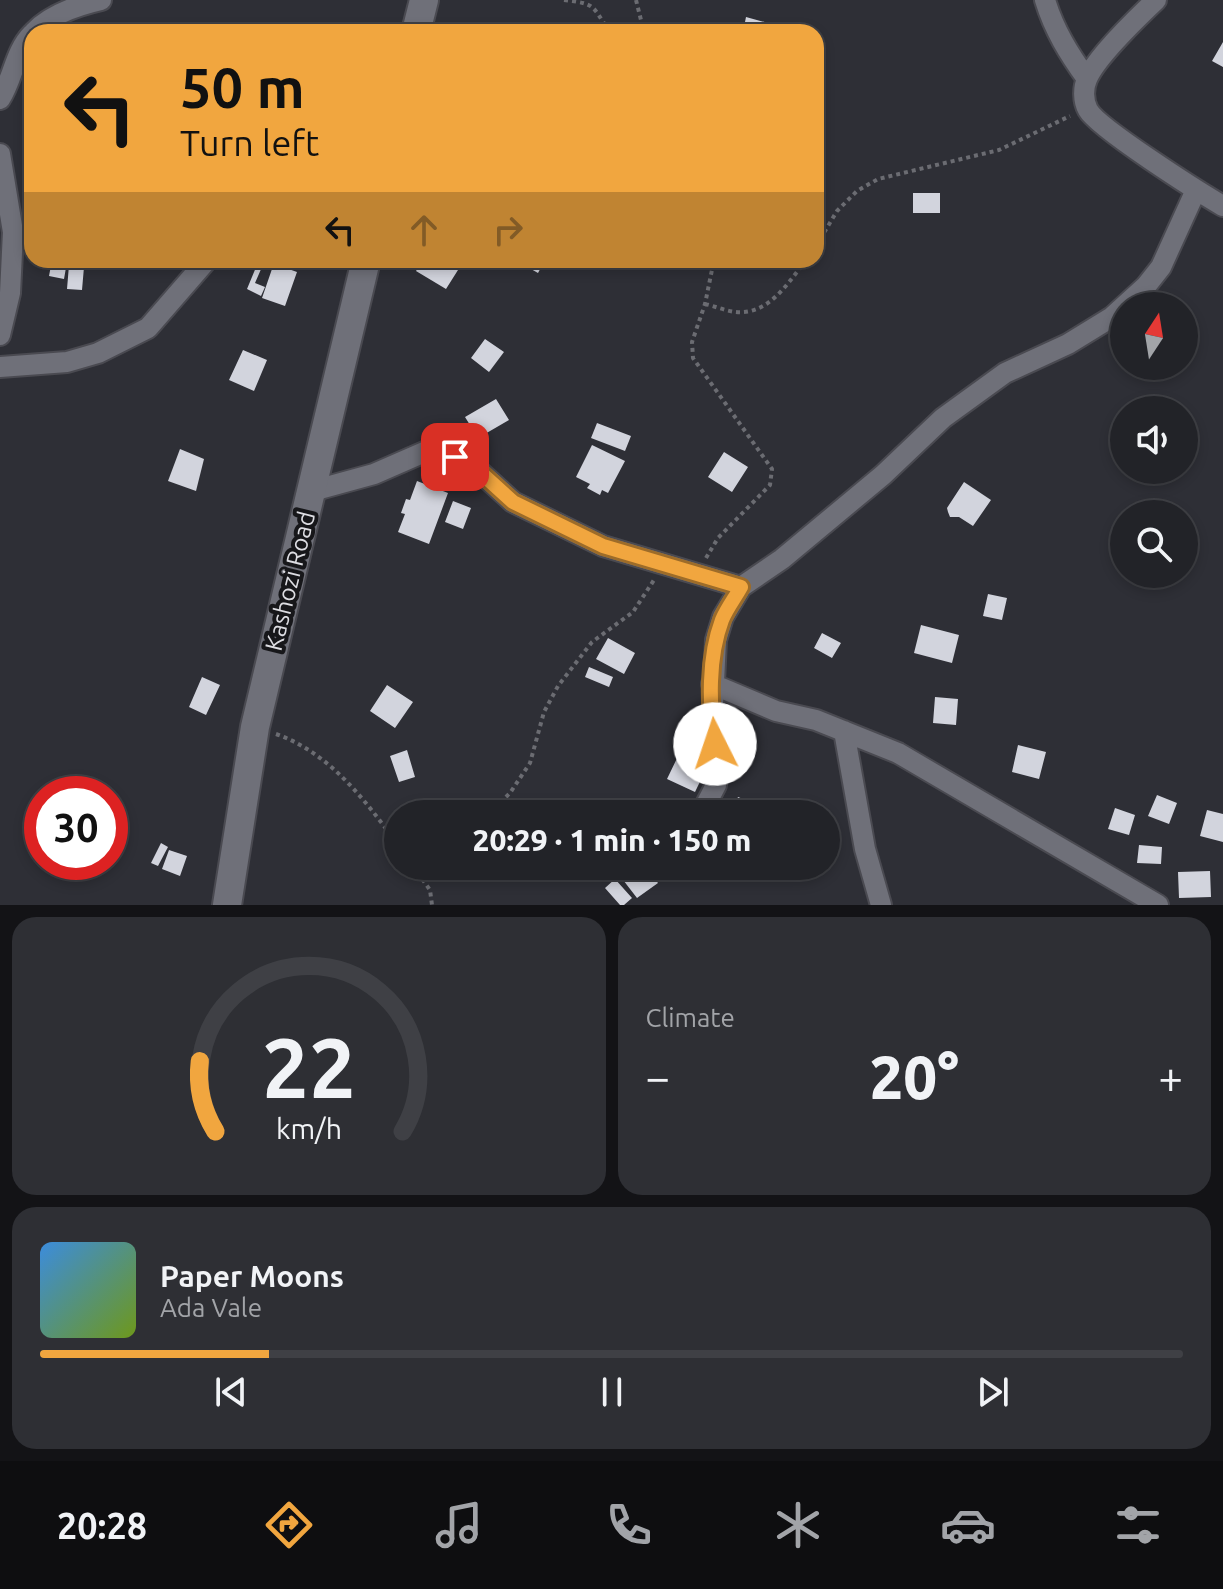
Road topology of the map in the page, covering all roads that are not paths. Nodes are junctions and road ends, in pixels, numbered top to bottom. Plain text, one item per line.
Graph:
1 (101, 0) edge
2 (424, 0) edge
3 (1045, 0) edge
4 (1156, 0) edge
5 (42, 24) edge
6 (418, 24) edge
7 (24, 41) edge
8 (1087, 79) junction
9 (0, 99) edge
10 (0, 154) edge
11 (1196, 190) junction
12 (1223, 206) edge
13 (200, 268) edge
14 (364, 268) edge
15 (0, 335) edge
16 (0, 367) edge
17 (312, 491) junction
18 (741, 587) junction
19 (712, 684) junction
20 (844, 731) junction
21 (708, 800) edge
22 (227, 905) edge
23 (881, 905) edge
24 (1158, 905) edge

1 - 5 street
2 - 6 main road
3 - 8 street
4 - 8 street
7 - 9 street
8 - 11 street
10 - 15 street
11 - 12 street
11 - 18 street
13 - 16 street
14 - 17 main road, Kashozi Road
17 - 18 street
17 - 22 main road, Kashozi Road
18 - 19 street
19 - 20 street
19 - 21 street
20 - 23 street
20 - 24 street

